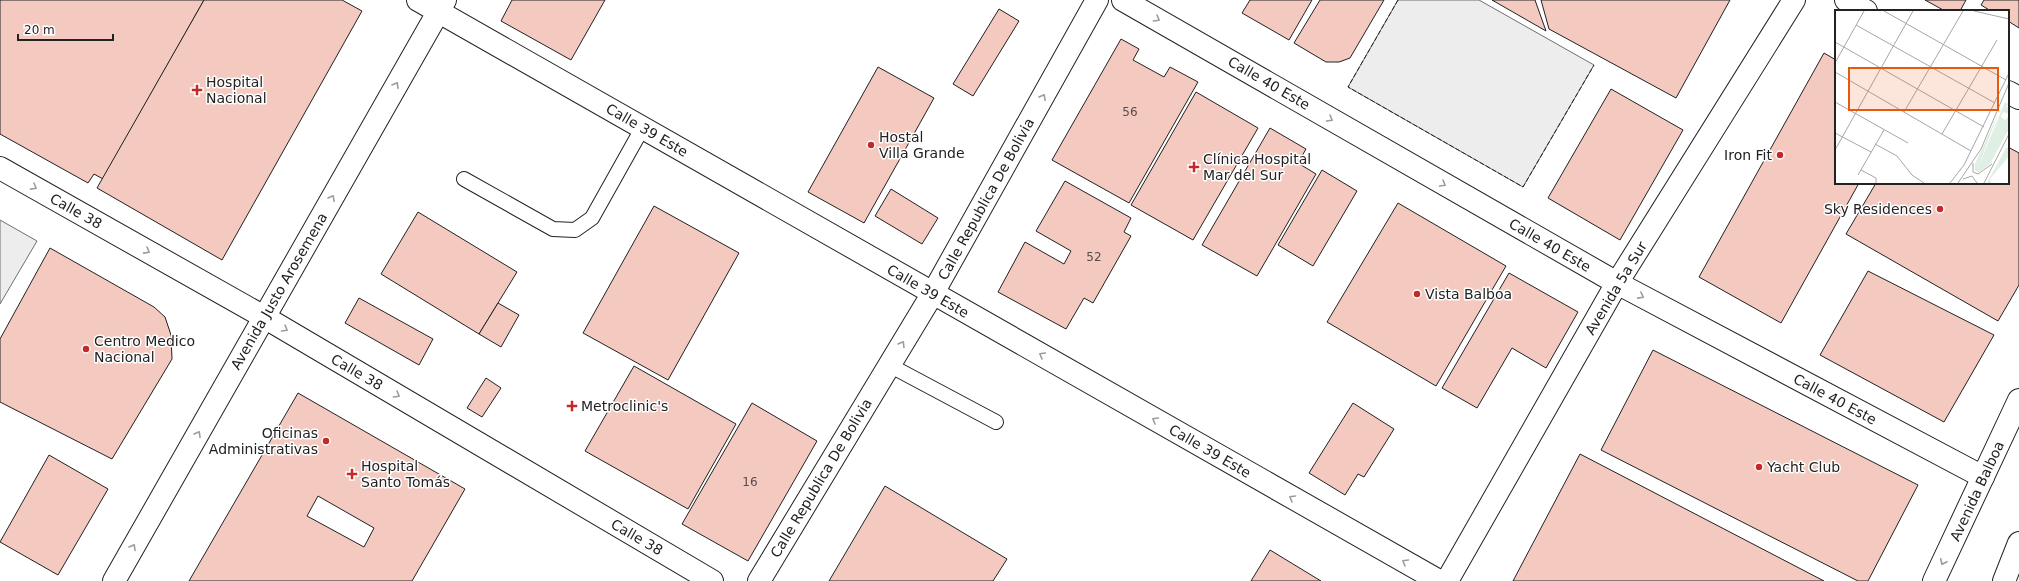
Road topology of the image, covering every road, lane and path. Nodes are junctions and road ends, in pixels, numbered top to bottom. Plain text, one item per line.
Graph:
1 (418, 0) edge
2 (1098, 0) edge
3 (1123, 0) edge
4 (1794, 0) edge
5 (1846, 0) edge
6 (441, 6) edge
7 (1864, 10) edge
8 (2009, 93) edge
9 (2019, 98) edge
10 (642, 127) junction
11 (0, 168) edge
12 (464, 179) dead end
13 (1617, 283) junction
14 (933, 293) junction
15 (264, 317) junction
16 (889, 365) junction
17 (2019, 400) edge
18 (996, 422) dead end
19 (1983, 477) junction
20 (2019, 543) edge
21 (114, 581) edge
22 (712, 581) edge
23 (759, 581) edge
24 (1439, 581) edge
25 (1447, 581) edge
26 (1934, 581) edge
27 (2004, 581) edge

1 - 6 main road, Calle 39 Este
14 -> 2 main road, Calle Republica De Bolivia
3 -> 13 main road, Calle 40 Este
4 - 13 main road, Avenida 5a Sur
5 - 7 main road
6 - 10 main road, Calle 39 Este
15 -> 6 main road, Avenida Justo Arosemena
8 - 9 main road
10 - 12 lane
10 - 14 main road, Calle 39 Este
11 -> 15 main road, Calle 38
13 -> 19 main road, Calle 40 Este
13 - 25 main road, Avenida 5a Sur
16 -> 14 main road, Calle Republica De Bolivia
24 -> 14 main road, Calle 39 Este
21 -> 15 main road, Avenida Justo Arosemena
15 -> 22 main road, Calle 38
16 - 18 lane
16 - 23 main road, Calle Republica De Bolivia
17 - 19 main road, Avenida Balboa
19 -> 26 main road, Avenida Balboa
20 - 27 main road

